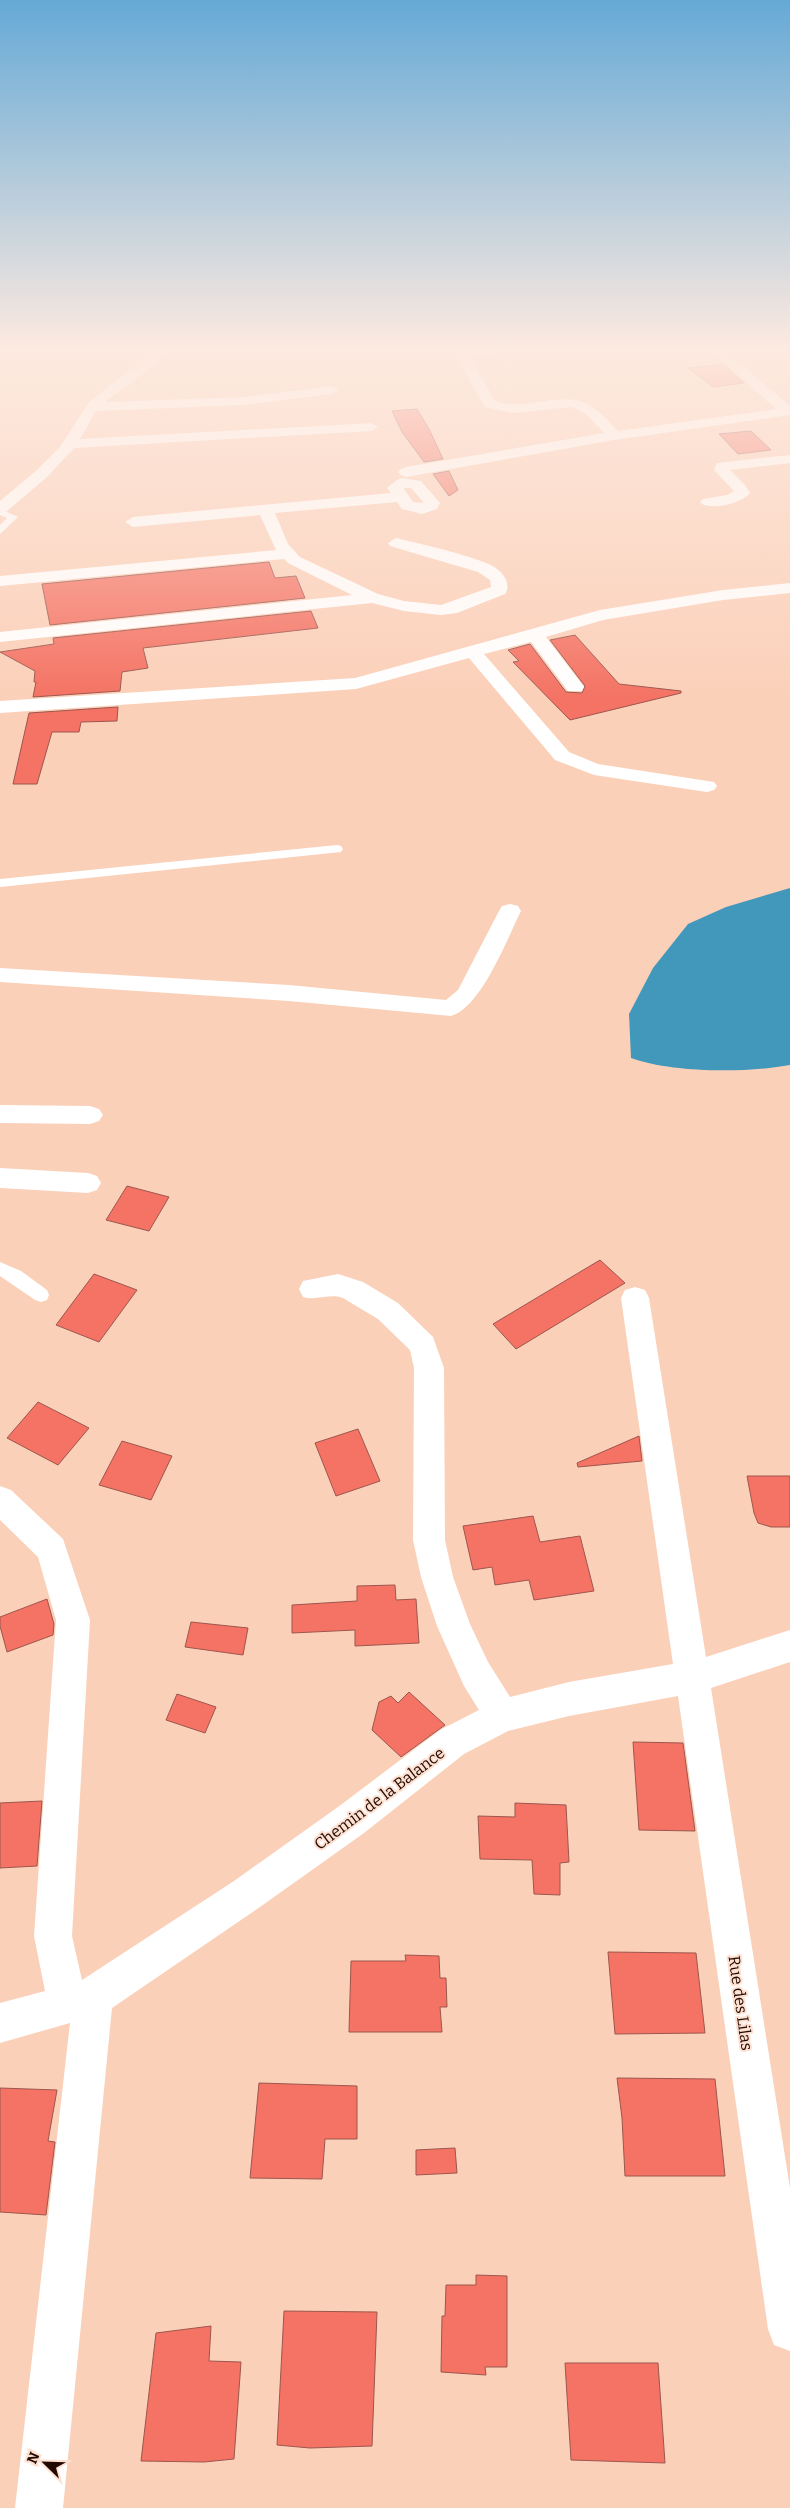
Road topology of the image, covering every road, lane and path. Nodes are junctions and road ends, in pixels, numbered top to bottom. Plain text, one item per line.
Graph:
1 (52, 463) edge
2 (458, 463) edge
3 (751, 463) edge
4 (406, 472) dead end
5 (400, 497) dead end
6 (708, 502) dead end
7 (265, 509) junction
8 (0, 510) edge
9 (133, 522) dead end
10 (0, 531) edge
11 (396, 542) dead end
12 (286, 554) junction
13 (0, 581) edge
14 (790, 588) edge
15 (372, 598) junction
16 (535, 635) junction
17 (0, 638) edge
18 (473, 652) junction
19 (574, 687) dead end
20 (0, 707) edge
21 (708, 786) dead end
22 (337, 848) dead end
23 (0, 883) edge
24 (510, 911) dead end
25 (0, 975) edge
26 (0, 1114) edge
27 (90, 1115) dead end
28 (0, 1178) edge
29 (88, 1182) dead end
30 (0, 1268) edge
31 (313, 1289) dead end
32 (41, 1295) dead end
33 (634, 1298) dead end
34 (0, 1500) edge
35 (790, 1646) edge
36 (693, 1677) junction
37 (502, 1716) junction
38 (80, 2001) junction
39 (0, 2023) edge
40 (790, 2329) edge
41 (38, 2508) edge

1 - 8 street
2 - 4 street
3 - 6 street
5 - 7 street
7 - 9 street
7 - 12 street
8 - 10 lane
11 - 15 street
12 - 13 street
12 - 15 street
14 - 16 street
15 - 17 street
16 - 18 street
16 - 19 street
18 - 20 street
18 - 21 street
22 - 23 lane
24 - 25 street
26 - 27 street
28 - 29 street
30 - 32 lane
31 - 37 street
33 - 36 street, Rue des Lilas
34 - 38 street
35 - 36 street, Chemin de la Balance
36 - 37 street, Chemin de la Balance
36 - 40 street, Rue des Lilas
37 - 38 street, Chemin de la Balance
38 - 39 street, Chemin de la Balance
38 - 41 street

